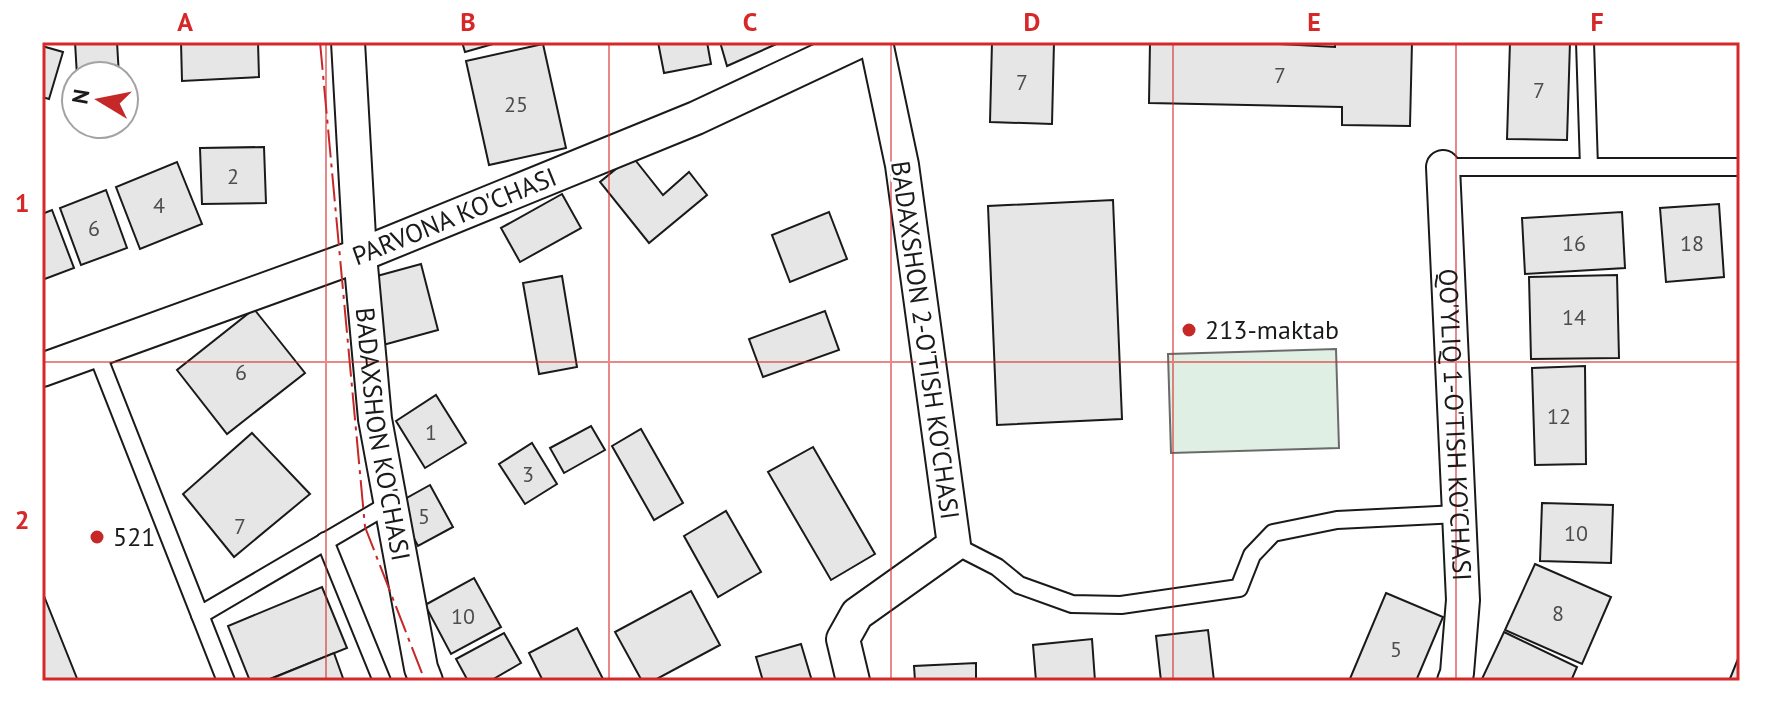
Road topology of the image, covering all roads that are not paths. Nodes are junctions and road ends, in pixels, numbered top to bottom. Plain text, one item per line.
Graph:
1 (348, 42) edge
2 (858, 42) edge
3 (876, 42) edge
4 (1585, 42) edge
5 (1443, 167) joint
6 (1589, 167) junction
7 (1740, 167) edge
8 (360, 255) junction
9 (96, 351) junction
10 (42, 370) edge
11 (391, 503) junction
12 (1458, 514) junction
13 (325, 541) junction
14 (954, 545) junction
15 (200, 615) junction
16 (226, 681) edge
17 (382, 681) edge
18 (426, 681) edge
19 (853, 681) edge
20 (1454, 681) edge

1 - 8 street, BADAXSHON KO'CHASI
2 - 8 street, PARVONA KO'CHASI
3 - 14 street, BADAXSHON 2-O'TISH KO'CHASI
4 - 6 lane
5 - 6 lane
5 - 12 street, QO'YLIQ 1-O'TISH KO'CHASI
6 - 7 lane
8 - 9 street, PARVONA KO'CHASI
8 - 11 street, BADAXSHON KO'CHASI
9 - 10 street, PARVONA KO'CHASI
9 - 15 lane
11 - 13 lane
11 - 18 street, BADAXSHON KO'CHASI
12 - 14 lane
12 - 20 street, QO'YLIQ 1-O'TISH KO'CHASI
13 - 15 lane
13 - 17 lane
14 - 19 street, BADAXSHON 2-O'TISH KO'CHASI
15 - 16 lane

